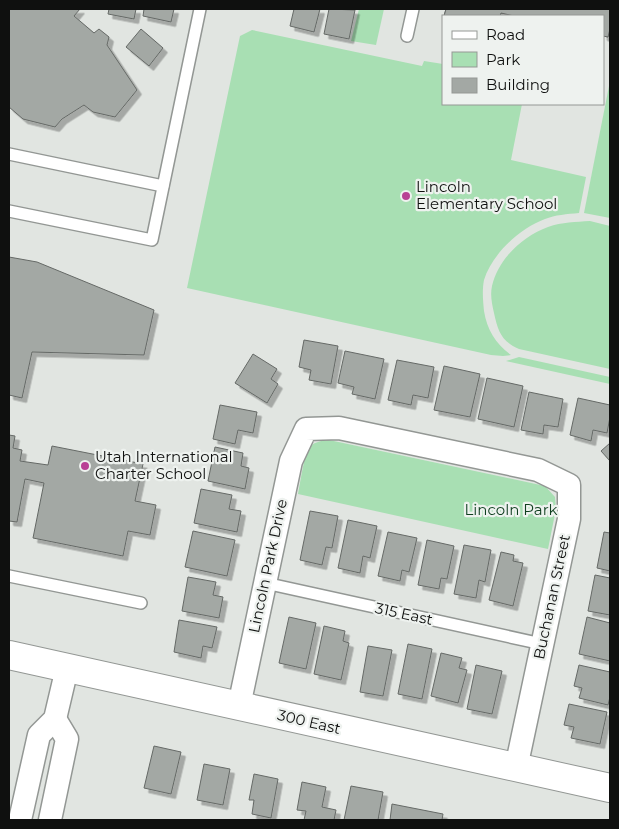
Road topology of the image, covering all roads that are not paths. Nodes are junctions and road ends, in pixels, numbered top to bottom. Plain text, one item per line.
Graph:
1 (200, 9) edge
2 (413, 9) edge
3 (407, 36) dead end
4 (9, 154) edge
5 (163, 186) junction
6 (9, 211) edge
7 (306, 428) joint
8 (9, 576) edge
9 (265, 584) junction
10 (141, 603) dead end
11 (542, 644) junction
12 (9, 655) edge
13 (67, 668) junction
14 (239, 706) junction
15 (55, 719) junction
16 (516, 768) junction
17 (610, 788) edge
18 (20, 820) edge
19 (50, 820) edge

1 - 5 lane
2 - 3 lane
4 - 5 lane
5 - 6 lane
7 - 9 street, Lincoln Park Drive
7 - 11 street, Buchanan Street
8 - 10 lane
9 - 11 lane, 315 East
9 - 14 street, Lincoln Park Drive
11 - 16 street, Buchanan Street
12 - 13 street, 300 East
13 - 14 street, 300 East
13 - 15 street
14 - 16 street, 300 East
15 - 18 street
15 - 19 street
16 - 17 street, 300 East

